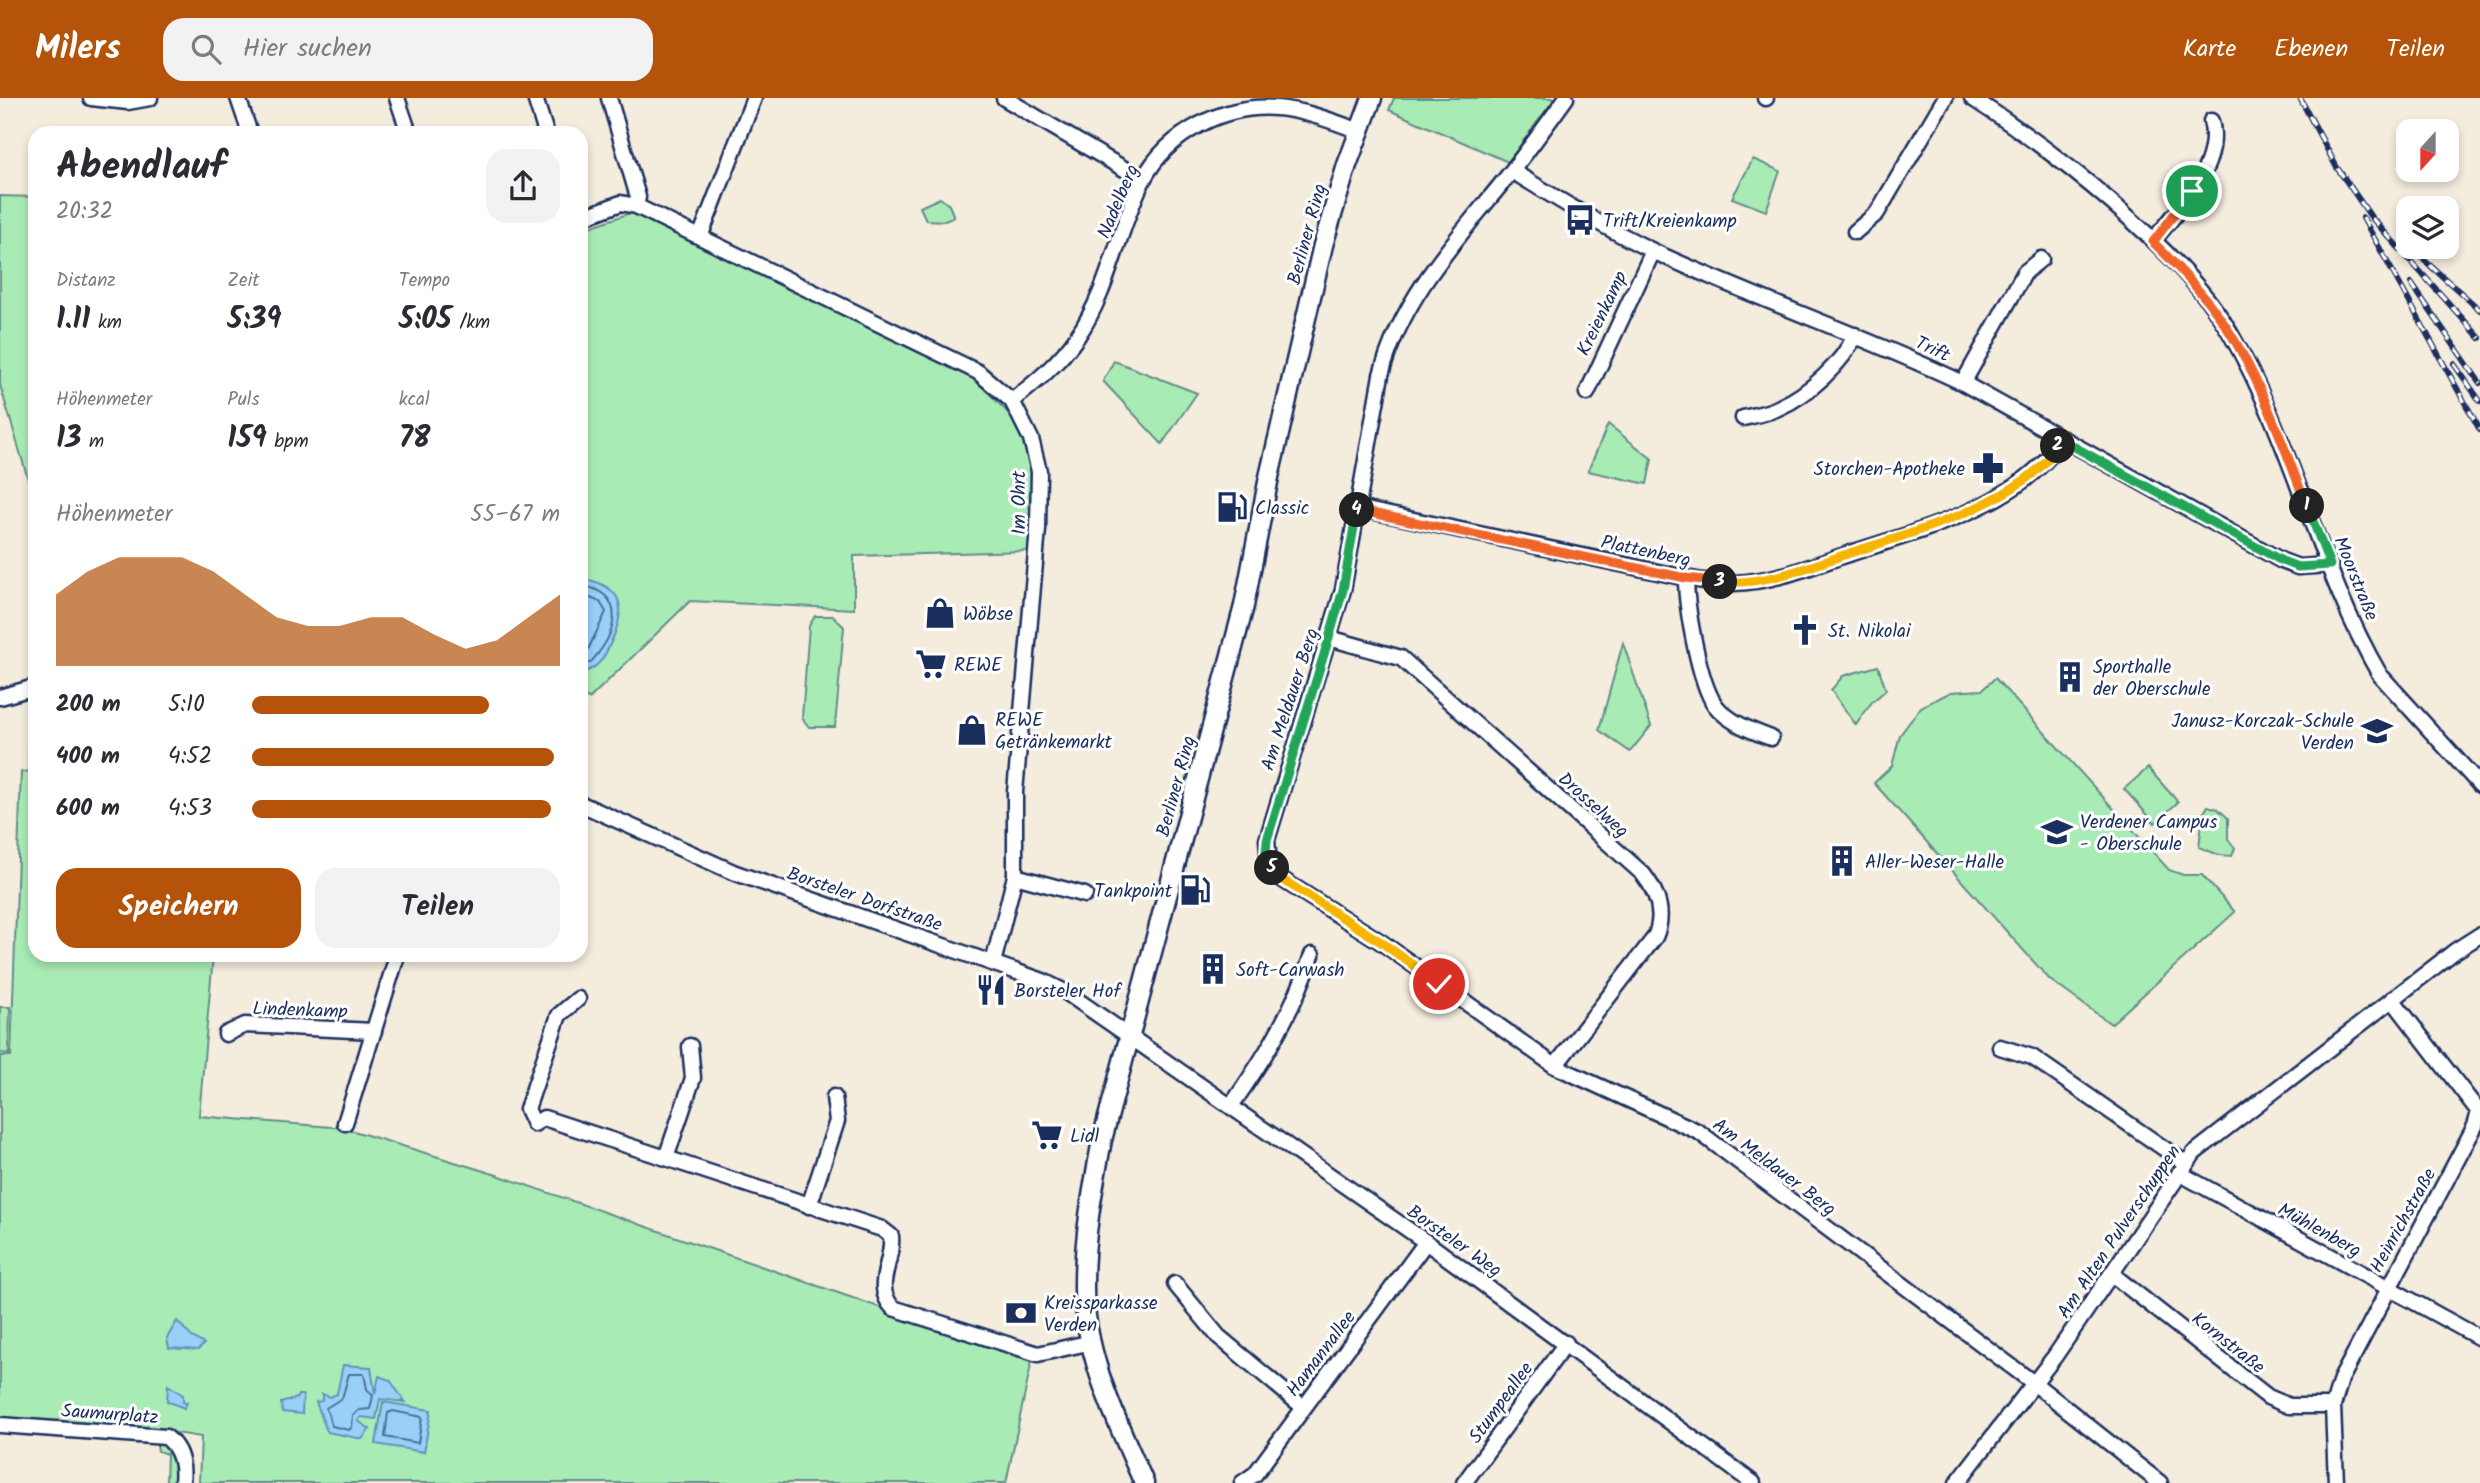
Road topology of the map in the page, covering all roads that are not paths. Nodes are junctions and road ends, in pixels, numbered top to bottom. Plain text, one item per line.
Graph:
1 (92, 98) edge
2 (150, 98) edge
3 (238, 98) edge
4 (397, 98) edge
5 (535, 98) edge
6 (609, 98) edge
7 (754, 98) edge
8 (1004, 98) edge
9 (1372, 98) edge
10 (1566, 98) edge
11 (1945, 98) edge
12 (1972, 98) edge
13 (1993, 104) edge
14 (2211, 121) dead end
15 (248, 126) edge
16 (407, 126) edge
17 (544, 126) edge
18 (1360, 131) junction
19 (1512, 171) junction
20 (1143, 180) junction
21 (636, 206) junction
22 (588, 216) edge
23 (1855, 232) dead end
24 (700, 237) junction
25 (2153, 242) junction
26 (1653, 251) junction
27 (2041, 260) dead end
28 (1855, 335) junction
29 (1963, 383) junction
30 (1587, 393) dead end
31 (1012, 401) junction
32 (1743, 418) dead end
33 (2062, 440) junction
34 (1357, 508) junction
35 (2330, 565) junction
36 (1686, 578) junction
37 (1329, 638) junction
38 (28, 689) edge
39 (0, 697) edge
40 (1771, 738) dead end
41 (2480, 786) edge
42 (588, 807) edge
43 (1015, 876) junction
44 (1085, 895) dead end
45 (2480, 935) edge
46 (1312, 955) dead end
47 (395, 962) edge
48 (992, 963) junction
49 (578, 999) dead end
50 (2392, 999) junction
51 (374, 1031) junction
52 (226, 1034) dead end
53 (1131, 1036) junction
54 (690, 1046) dead end
55 (2000, 1047) dead end
56 (1555, 1066) junction
57 (834, 1097) dead end
58 (1231, 1107) junction
59 (2480, 1112) edge
60 (345, 1123) dead end
61 (666, 1158) junction
62 (2182, 1168) junction
63 (809, 1206) junction
64 (1426, 1242) junction
65 (2113, 1275) junction
66 (1175, 1284) dead end
67 (2388, 1287) junction
68 (2480, 1338) edge
69 (1092, 1342) junction
70 (1566, 1343) junction
71 (2035, 1384) junction
72 (2333, 1406) junction
73 (1303, 1407) junction
74 (0, 1425) edge
75 (182, 1483) edge
76 (1144, 1483) edge
77 (1242, 1483) edge
78 (1464, 1483) edge
79 (1753, 1483) edge
80 (1957, 1483) edge
81 (2160, 1483) edge
82 (2336, 1483) edge

1 - 2 street
3 - 15 street
4 - 16 street
5 - 17 street
6 - 21 street
7 - 24 street
8 - 20 street
9 - 18 street, Berliner Ring
10 - 19 street, Am Meldauer Berg
11 - 23 street
12 - 13 street, Moorstraße
13 - 25 street, Moorstraße
14 - 25 street
18 - 20 street, Nadelberg
18 - 53 street, Berliner Ring
19 - 26 street, Trift
19 - 34 street, Am Meldauer Berg
20 - 31 street, Nadelberg
21 - 22 street
21 - 24 street, Im Ohrt
24 - 31 street, Im Ohrt
25 - 35 street, Moorstraße
26 - 28 street, Trift
26 - 30 street, Kreienkamp
27 - 29 street
28 - 29 street, Trift
28 - 32 street
29 - 33 street, Trift
31 - 43 street, Im Ohrt
33 - 35 street, Trift
33 - 36 street, Plattenberg
34 - 36 street, Plattenberg
34 - 37 street, Am Meldauer Berg
35 - 41 street, Moorstraße
36 - 40 street
37 - 56 street, Am Meldauer Berg
37 - 56 street, Drosselweg
38 - 39 street
42 - 48 street, Borsteler Dorfstraße
43 - 44 street
43 - 48 street, Im Ohrt
45 - 50 street, Am Alten Pulverschuppen
46 - 58 street
47 - 51 street, Lindenkamp
48 - 53 street, Borsteler Dorfstraße
49 - 61 street
50 - 59 street, Heinrichstraße
50 - 62 street, Am Alten Pulverschuppen
51 - 52 street, Lindenkamp
51 - 60 street, Lindenkamp
53 - 58 street, Borsteler Weg
53 - 69 street, Berliner Ring
54 - 61 street
55 - 62 street, Mühlenberg
56 - 71 street, Am Meldauer Berg
57 - 63 street
58 - 64 street, Borsteler Weg
59 - 67 street, Heinrichstraße
61 - 63 street
62 - 65 street, Am Alten Pulverschuppen
62 - 67 street, Mühlenberg
63 - 69 street
64 - 70 street, Borsteler Weg
64 - 73 street, Hamannallee
65 - 71 street, Am Alten Pulverschuppen
65 - 72 street, Kornstraße
66 - 73 street
67 - 68 street, Mühlenberg
67 - 72 street, Heinrichstraße
69 - 76 street, Berliner Ring
70 - 78 street, Stumpeallee
70 - 79 street, Borsteler Weg
71 - 80 street, Am Alten Pulverschuppen
71 - 81 street, Am Meldauer Berg
72 - 82 street, Heinrichstraße
73 - 77 street, Hamannallee
74 - 75 street, Saumurplatz

